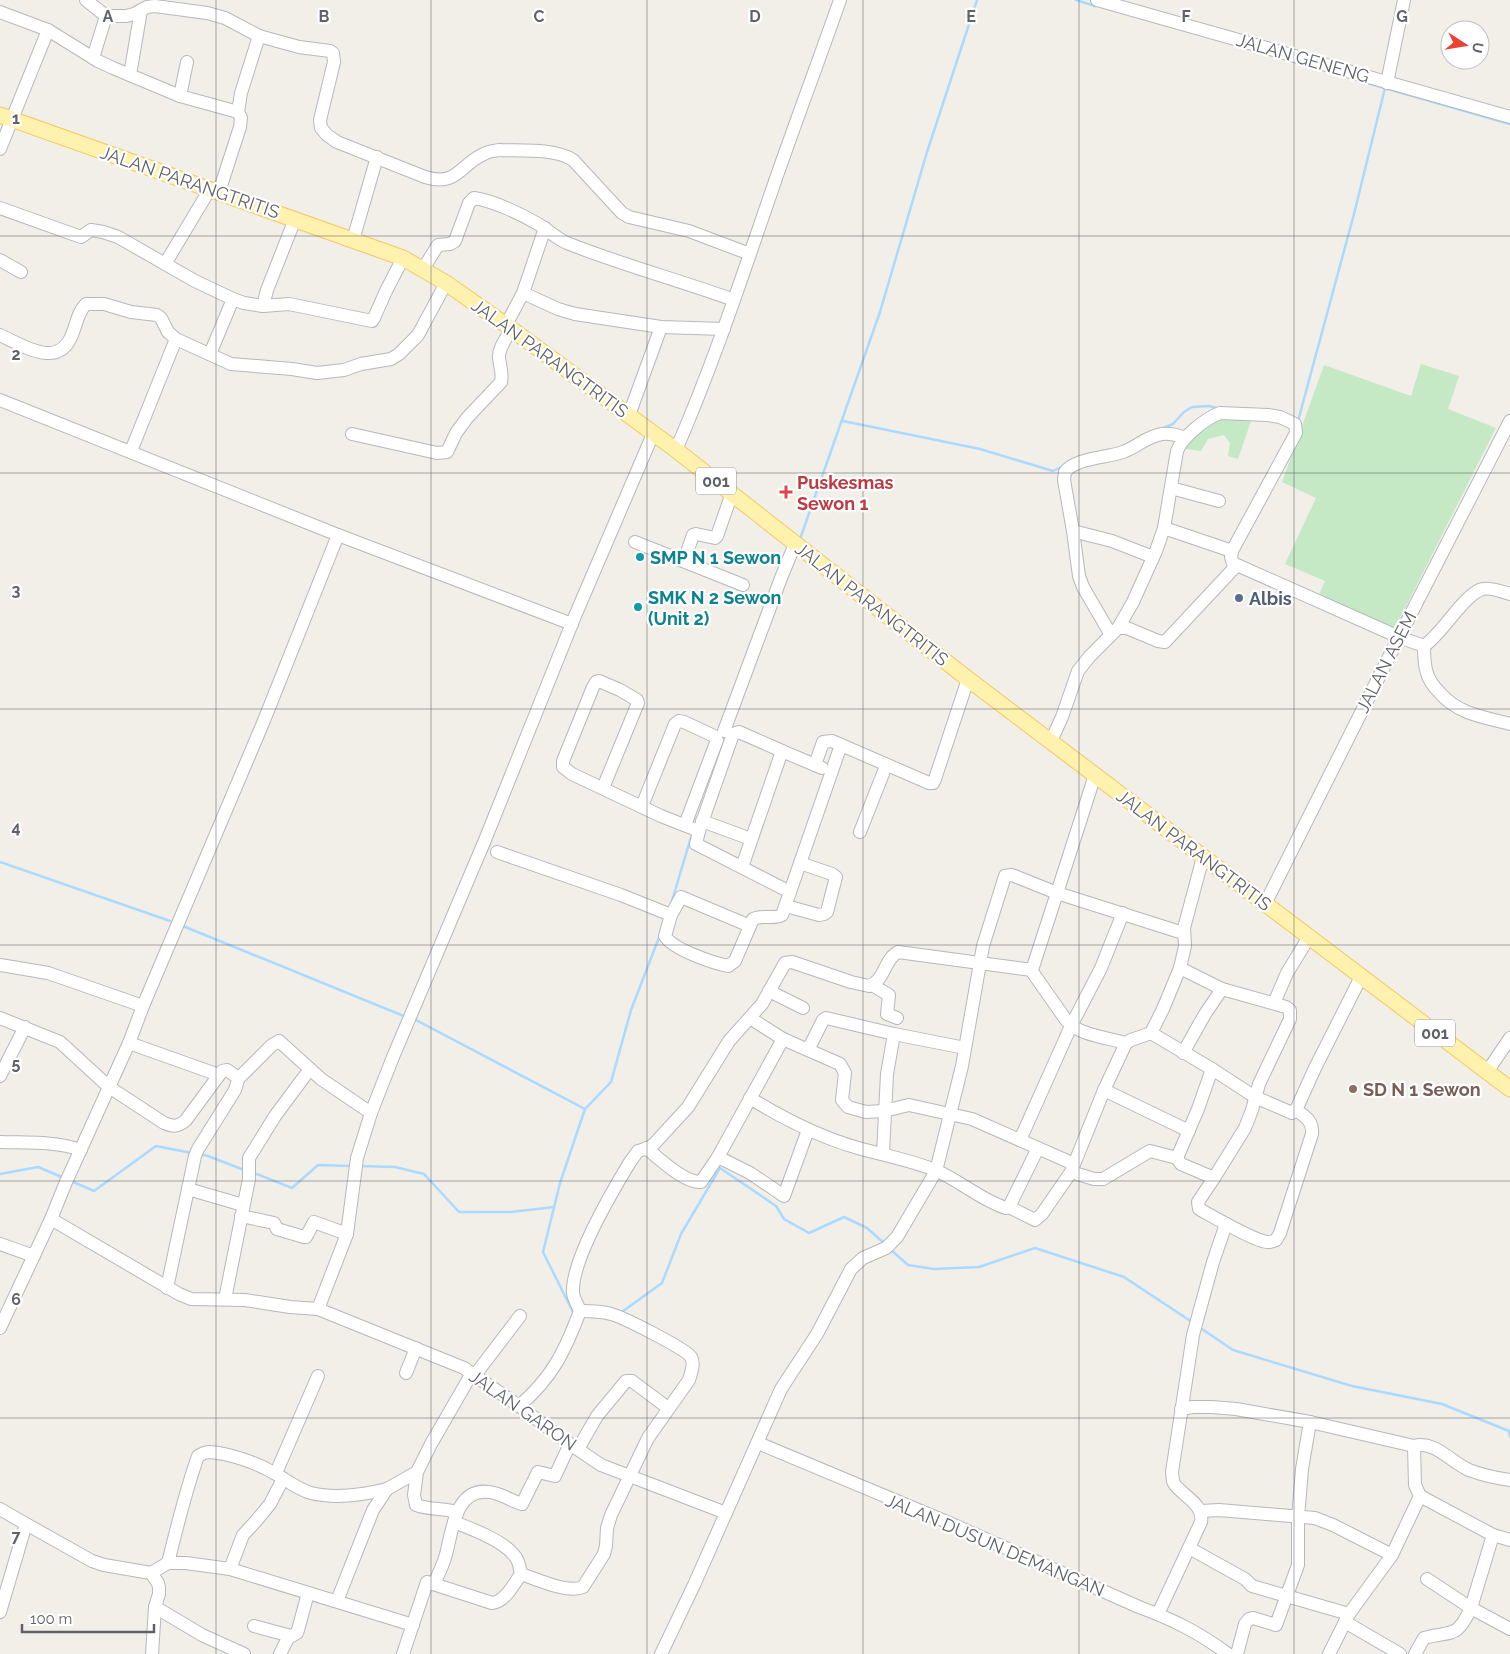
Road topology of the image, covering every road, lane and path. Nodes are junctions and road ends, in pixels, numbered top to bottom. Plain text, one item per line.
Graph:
1 (86, 0) edge
2 (840, 0) edge
3 (1097, 0) edge
4 (1404, 0) edge
5 (1125, 4) edge
6 (141, 10) junction
7 (0, 12) edge
8 (106, 16) junction
9 (48, 30) junction
10 (259, 36) junction
11 (93, 58) junction
12 (187, 62) dead end
13 (130, 75) junction
14 (1387, 83) junction
15 (180, 96) junction
16 (238, 112) junction
17 (6, 117) edge
18 (1510, 117) edge
19 (0, 149) edge
20 (377, 157) junction
21 (214, 190) junction
22 (0, 208) edge
23 (295, 219) junction
24 (545, 228) junction
25 (353, 240) junction
26 (750, 254) junction
27 (403, 258) junction
28 (0, 260) edge
29 (165, 264) junction
30 (423, 269) junction
31 (21, 272) dead end
32 (446, 283) junction
33 (523, 293) junction
34 (233, 299) junction
35 (734, 300) junction
36 (263, 306) junction
37 (509, 327) junction
38 (661, 327) junction
39 (724, 329) junction
40 (0, 335) edge
41 (176, 340) junction
42 (210, 354) junction
43 (0, 400) edge
44 (629, 415) junction
45 (1510, 421) edge
46 (352, 434) dead end
47 (653, 434) junction
48 (1185, 438) junction
49 (676, 450) junction
50 (131, 451) junction
51 (1170, 488) junction
52 (732, 493) junction
53 (1219, 501) dead end
54 (1164, 528) junction
55 (1073, 531) junction
56 (338, 535) junction
57 (635, 542) dead end
58 (795, 544) junction
59 (1232, 551) junction
60 (1153, 558) junction
61 (684, 561) junction
62 (1234, 567) junction
63 (743, 585) dead end
64 (1510, 594) edge
65 (572, 624) junction
66 (1115, 631) junction
67 (1398, 637) junction
68 (1424, 646) junction
69 (968, 679) junction
70 (1510, 724) edge
71 (724, 731) dead end
72 (1051, 741) junction
73 (841, 744) junction
74 (782, 751) junction
75 (815, 765) junction
76 (886, 766) junction
77 (831, 772) junction
78 (1095, 775) junction
79 (603, 788) junction
80 (642, 806) junction
81 (694, 827) junction
82 (860, 832) dead end
83 (751, 839) junction
84 (497, 852) dead end
85 (1203, 857) junction
86 (800, 863) junction
87 (742, 867) junction
88 (790, 892) junction
89 (1057, 893) junction
90 (1265, 904) junction
91 (786, 906) junction
92 (1122, 913) junction
93 (667, 914) junction
94 (750, 926) junction
95 (1183, 933) junction
96 (1309, 937) junction
97 (979, 963) junction
98 (0, 964) edge
99 (1180, 968) junction
100 (1032, 970) junction
101 (1361, 977) junction
102 (872, 985) junction
103 (1222, 988) junction
104 (769, 991) junction
105 (1274, 1003) junction
106 (143, 1006) junction
107 (804, 1008) dead end
108 (0, 1018) edge
109 (750, 1018) junction
110 (897, 1018) dead end
111 (1071, 1026) junction
112 (25, 1027) junction
113 (1151, 1033) junction
114 (894, 1034) junction
115 (1510, 1038) edge
116 (783, 1039) junction
117 (129, 1043) junction
118 (1126, 1043) junction
119 (966, 1048) junction
120 (808, 1050) junction
121 (1183, 1053) junction
122 (2, 1069) edge
123 (310, 1069) junction
124 (1212, 1070) junction
125 (1487, 1072) junction
126 (219, 1075) junction
127 (239, 1077) junction
128 (109, 1087) junction
129 (1510, 1089) edge
130 (1104, 1090) junction
131 (750, 1098) junction
132 (1255, 1098) junction
133 (1296, 1110) junction
134 (884, 1111) junction
135 (372, 1113) junction
136 (951, 1114) junction
137 (808, 1130) junction
138 (1188, 1132) junction
139 (1020, 1140) junction
140 (0, 1142) edge
141 (646, 1148) junction
142 (1038, 1148) junction
143 (81, 1150) junction
144 (883, 1153) junction
145 (718, 1157) junction
146 (1177, 1158) junction
147 (1072, 1168) junction
148 (936, 1171) junction
149 (1214, 1178) junction
150 (188, 1189) junction
151 (1008, 1207) junction
152 (242, 1210) junction
153 (51, 1218) junction
154 (1226, 1224) junction
155 (347, 1234) junction
156 (0, 1244) edge
157 (34, 1256) junction
158 (167, 1288) junction
159 (225, 1299) junction
160 (318, 1309) junction
161 (579, 1314) junction
162 (520, 1316) dead end
163 (0, 1328) edge
164 (416, 1348) junction
165 (406, 1373) dead end
166 (473, 1374) junction
167 (318, 1376) dead end
168 (519, 1406) junction
169 (668, 1408) junction
170 (1181, 1409) junction
171 (1310, 1422) junction
172 (758, 1443) junction
173 (1414, 1446) junction
174 (574, 1447) junction
175 (417, 1472) junction
176 (279, 1476) junction
177 (630, 1476) junction
178 (1510, 1480) edge
179 (387, 1489) junction
180 (1420, 1496) junction
181 (0, 1509) edge
182 (1201, 1511) junction
183 (726, 1513) junction
184 (456, 1517) junction
185 (1298, 1518) junction
186 (26, 1524) junction
187 (1493, 1535) junction
188 (1510, 1540) edge
189 (1189, 1548) junction
190 (1392, 1555) junction
191 (168, 1562) junction
192 (230, 1569) junction
193 (151, 1574) junction
194 (521, 1574) junction
195 (1428, 1579) dead end
196 (434, 1584) junction
197 (308, 1592) junction
198 (1287, 1596) junction
199 (337, 1601) junction
200 (155, 1607) junction
201 (1471, 1608) junction
202 (0, 1612) edge
203 (1158, 1614) junction
204 (1347, 1618) junction
205 (413, 1625) junction
206 (254, 1626) dead end
207 (1510, 1629) edge
208 (291, 1636) junction
209 (152, 1654) edge
210 (244, 1654) edge
211 (280, 1654) edge
212 (403, 1654) edge
213 (661, 1654) edge
214 (1228, 1654) edge
215 (1237, 1654) edge
216 (1329, 1654) edge
217 (1400, 1654) edge
218 (1415, 1654) edge

1 - 8 street
2 - 26 street
3 - 5 street, JALAN GENENG
4 - 14 street
5 - 14 street, JALAN GENENG
6 - 8 street
6 - 10 street
6 - 13 street
7 - 9 street
8 - 11 street
9 - 11 street
9 - 17 street
10 - 16 street
10 - 20 street
11 - 13 street
12 - 15 street
13 - 15 street
14 - 18 street, JALAN GENENG
15 - 16 street
16 - 21 street
17 - 19 street
17 - 21 main road, JALAN PARANGTRITIS / 001
20 - 25 street
20 - 26 street
21 - 23 main road, JALAN PARANGTRITIS / 001
21 - 29 street
22 - 29 street
23 - 25 main road, JALAN PARANGTRITIS / 001
23 - 36 street
24 - 30 street
24 - 33 street
24 - 35 street
25 - 27 main road, JALAN PARANGTRITIS / 001
26 - 35 street
27 - 30 main road, JALAN PARANGTRITIS / 001
27 - 36 street
28 - 31 street
29 - 34 street
30 - 32 main road, JALAN PARANGTRITIS / 001
32 - 37 main road, JALAN PARANGTRITIS / 001
32 - 42 street
33 - 37 street
33 - 38 street
34 - 36 street
34 - 42 street
35 - 39 street
37 - 44 main road, JALAN PARANGTRITIS / 001
37 - 46 street
38 - 39 street
38 - 44 street
39 - 49 street
40 - 41 street
41 - 42 street
41 - 50 street
43 - 50 street
44 - 47 main road, JALAN PARANGTRITIS / 001
45 - 67 street, JALAN ASEM
47 - 49 main road, JALAN PARANGTRITIS / 001
47 - 65 street
48 - 51 street
48 - 55 street
48 - 59 street
49 - 52 main road, JALAN PARANGTRITIS / 001
50 - 56 street
51 - 53 street
51 - 54 street
52 - 58 main road, JALAN PARANGTRITIS / 001
52 - 61 street
54 - 59 street
54 - 60 street
55 - 60 street
55 - 66 street
56 - 65 street
56 - 106 street
57 - 61 street
58 - 69 main road, JALAN PARANGTRITIS / 001
58 - 71 street
59 - 62 street
60 - 66 street
61 - 63 street
62 - 66 street
62 - 67 street
64 - 68 street
65 - 135 street
66 - 72 street
67 - 68 street
67 - 90 street, JALAN ASEM
68 - 70 street
69 - 72 main road, JALAN PARANGTRITIS / 001
69 - 76 street
72 - 78 main road, JALAN PARANGTRITIS / 001
73 - 75 street
73 - 76 street
73 - 77 street
74 - 75 street
74 - 81 street
74 - 83 street
75 - 77 street
76 - 82 street
77 - 86 street
78 - 85 main road, JALAN PARANGTRITIS / 001
78 - 89 street
79 - 79 street
79 - 80 street
80 - 81 street
80 - 81 street
81 - 83 street
81 - 87 street
83 - 87 street
84 - 93 street
85 - 90 main road, JALAN PARANGTRITIS / 001
85 - 95 street
86 - 88 street
86 - 91 street
87 - 88 street
88 - 91 street
89 - 92 street
89 - 97 street
89 - 100 street
90 - 96 main road, JALAN PARANGTRITIS / 001
91 - 94 street
92 - 95 street
92 - 111 street
93 - 94 street
93 - 94 street
95 - 99 street
96 - 101 main road, JALAN PARANGTRITIS / 001
96 - 105 street
97 - 100 street
97 - 102 street
97 - 119 street
98 - 106 street
99 - 103 street
99 - 113 street
100 - 111 street
101 - 125 main road, JALAN PARANGTRITIS / 001
101 - 133 street
102 - 104 street
102 - 110 street
103 - 105 street
103 - 121 street
104 - 107 street
104 - 109 street
105 - 132 street
106 - 117 street
108 - 112 street
109 - 116 street
109 - 141 street
111 - 118 street
111 - 139 street
112 - 122 street
112 - 128 street
113 - 118 street
113 - 121 street
114 - 119 street
114 - 120 street
114 - 134 street
115 - 125 street
116 - 120 street
116 - 131 street
117 - 126 street
117 - 128 street
118 - 130 street
119 - 136 street
120 - 134 street
121 - 124 street
123 - 127 street
123 - 135 street
123 - 152 street
124 - 132 street
124 - 138 street
125 - 129 main road, JALAN PARANGTRITIS / 001
126 - 127 street
126 - 128 street
127 - 150 street
128 - 143 street
130 - 138 street
130 - 147 street
131 - 137 street
131 - 145 street
132 - 133 street
132 - 149 street
133 - 154 street
134 - 136 street
134 - 144 street
135 - 155 street
136 - 139 street
136 - 148 street
137 - 144 street
137 - 145 street
138 - 146 street
139 - 142 street
140 - 143 street
141 - 145 street
141 - 161 street
142 - 147 street
142 - 151 street
143 - 153 street
144 - 148 street
146 - 147 street
146 - 149 street
147 - 151 street
148 - 151 street
148 - 172 street
149 - 154 street
150 - 152 street
150 - 158 street
152 - 155 street
152 - 159 street
153 - 157 street
153 - 158 street, JALAN GARON
154 - 170 street
155 - 160 street
156 - 157 street
157 - 163 street
158 - 159 street, JALAN GARON
159 - 160 street, JALAN GARON
160 - 164 street, JALAN GARON
161 - 168 street
161 - 169 street
162 - 166 street
164 - 165 street
164 - 166 street, JALAN GARON
166 - 168 street, JALAN GARON
166 - 175 street
167 - 176 street
168 - 174 street, JALAN GARON
169 - 174 street
169 - 177 street
170 - 171 street
170 - 182 street
171 - 173 street
171 - 185 street
172 - 183 street
172 - 203 street, JALAN DUSUN DEMANGAN
173 - 178 street
173 - 180 street
174 - 177 street, JALAN GARON
174 - 184 street
175 - 179 street
175 - 184 street
176 - 179 street
176 - 191 street
176 - 192 street
177 - 183 street, JALAN GARON
177 - 194 street
179 - 199 street
180 - 187 street
180 - 190 street
181 - 186 street
182 - 185 street
182 - 189 street
183 - 213 street
184 - 194 street
184 - 196 street
185 - 190 street
185 - 198 street
186 - 193 street
186 - 202 street
187 - 188 street
187 - 201 street
189 - 198 street
189 - 203 street
190 - 204 street
191 - 192 street
191 - 193 street
192 - 197 street
193 - 200 street
194 - 196 street
195 - 201 street
196 - 205 street
197 - 199 street
197 - 208 street
198 - 204 street
198 - 215 street
199 - 205 street
200 - 209 street
200 - 210 street
201 - 207 street
201 - 218 street
203 - 214 street, JALAN DUSUN DEMANGAN
204 - 216 street
204 - 217 street
205 - 212 street
206 - 208 street
208 - 211 street

